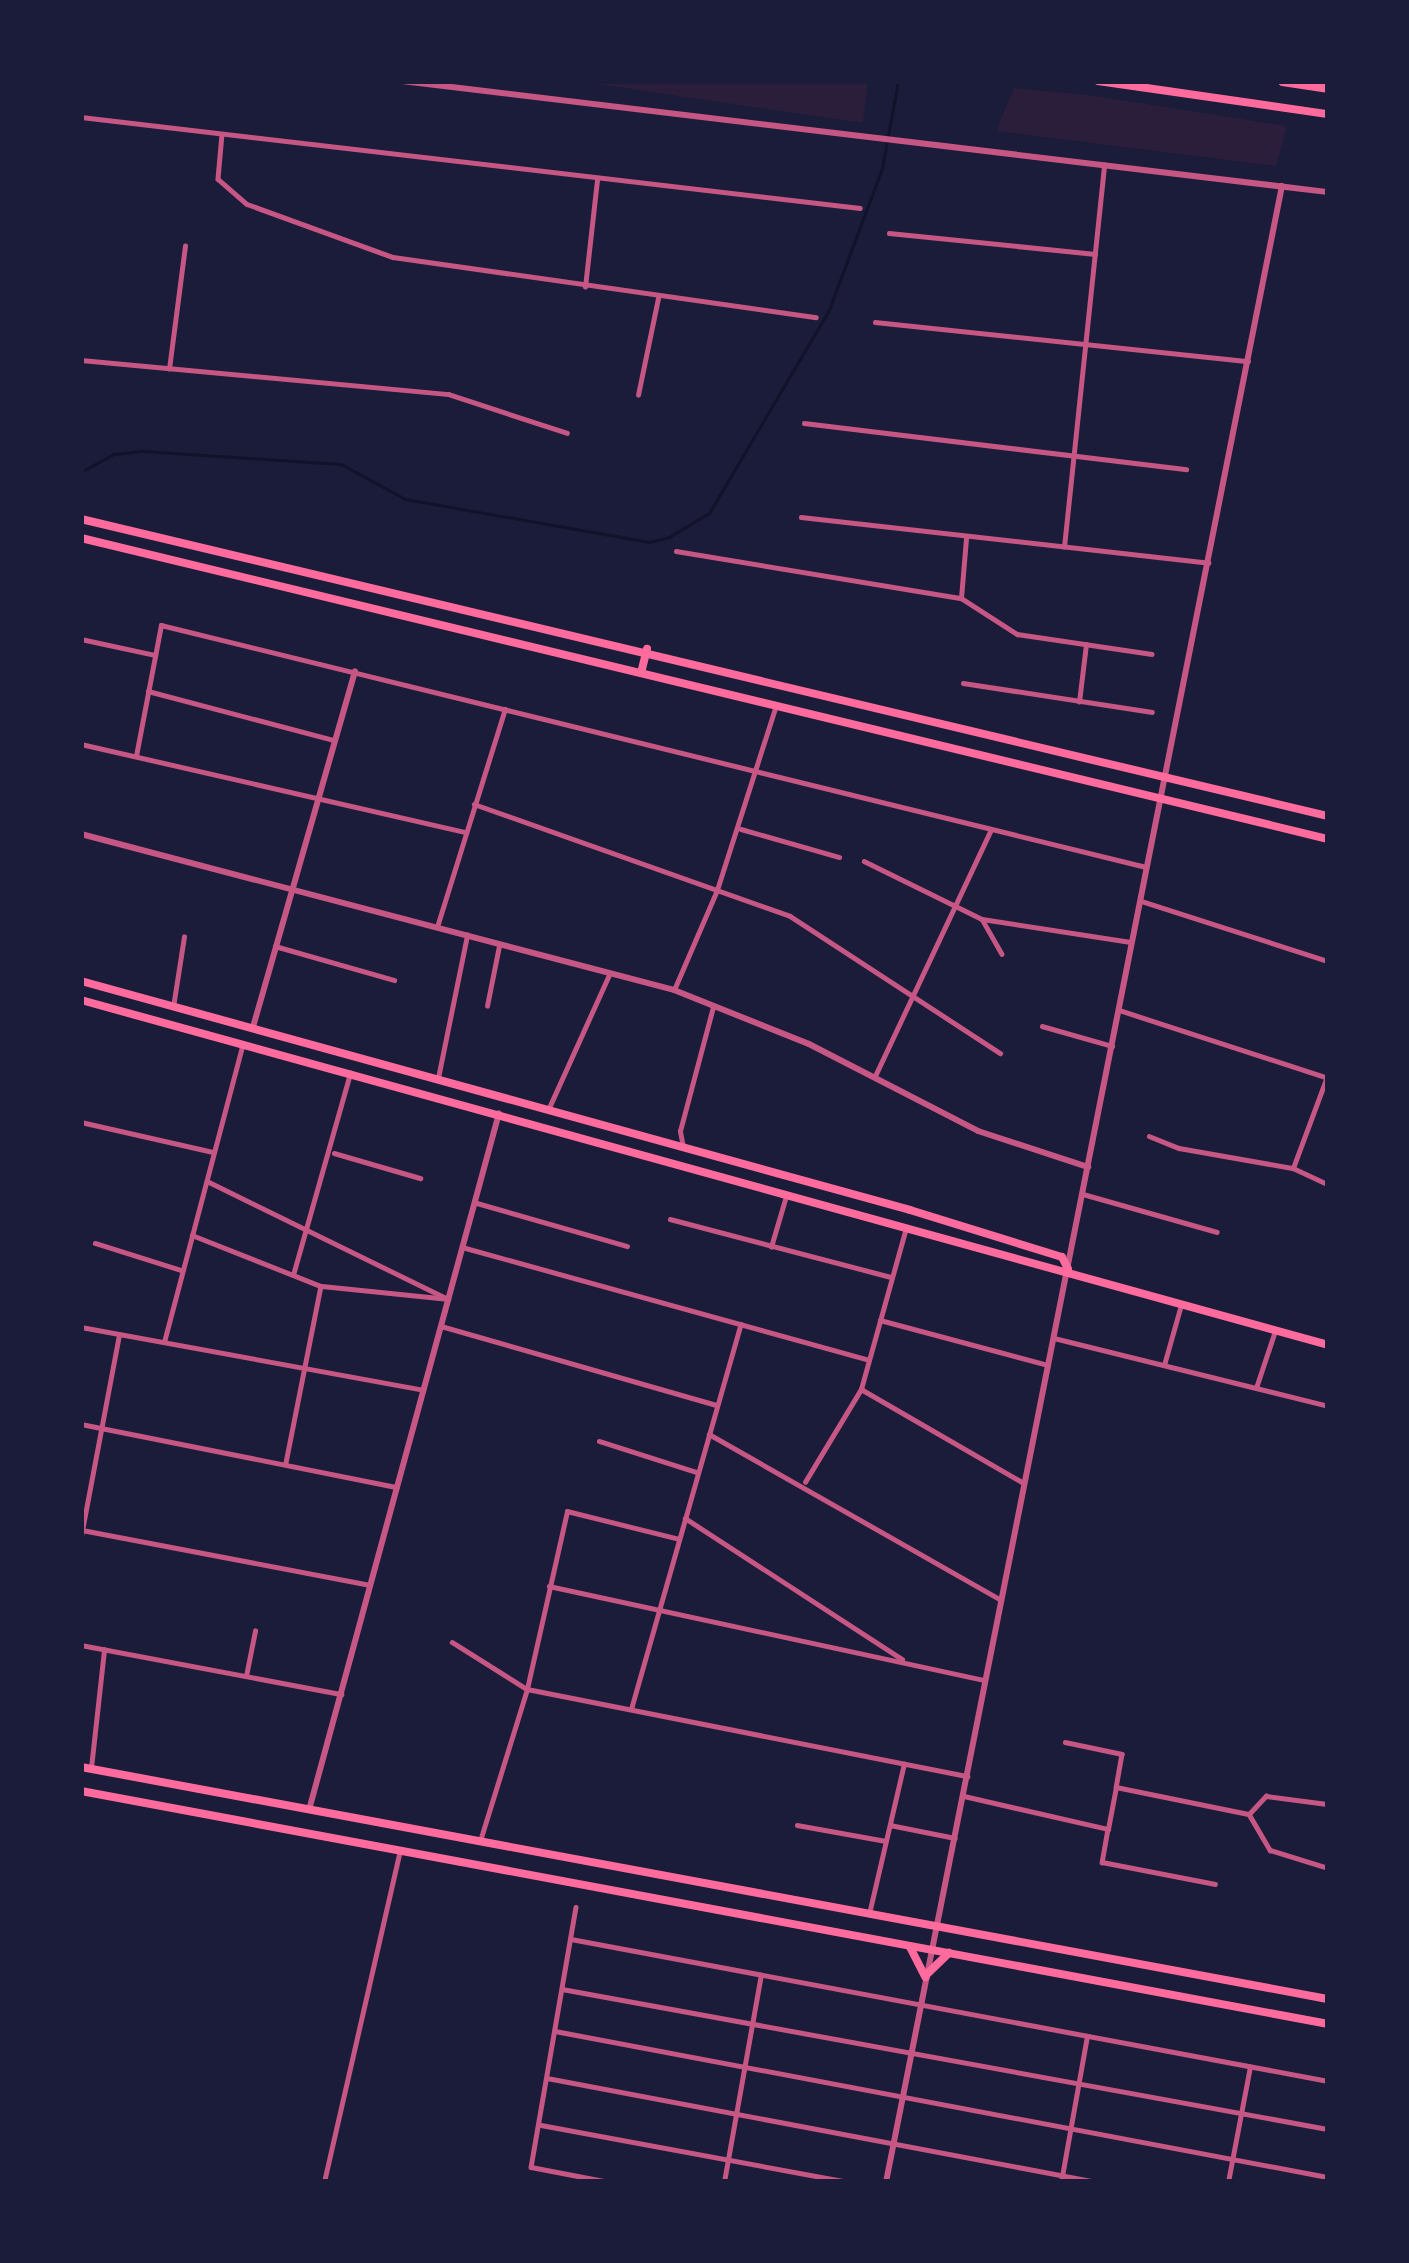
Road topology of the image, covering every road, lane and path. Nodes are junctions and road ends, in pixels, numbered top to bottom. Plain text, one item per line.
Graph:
1 (402, 81) edge
2 (1098, 81) edge
3 (1282, 81) edge
4 (1328, 88) edge
5 (1328, 114) edge
6 (81, 117) edge
7 (222, 133) junction
8 (1104, 165) junction
9 (598, 177) junction
10 (1282, 186) junction
11 (1328, 192) edge
12 (860, 208) dead end
13 (889, 233) dead end
14 (185, 246) dead end
15 (1095, 254) junction
16 (585, 287) junction
17 (658, 298) junction
18 (816, 317) dead end
19 (875, 322) dead end
20 (1085, 344) junction
21 (81, 360) edge
22 (1248, 361) junction
23 (169, 369) junction
24 (638, 395) dead end
25 (804, 422) dead end
26 (567, 433) dead end
27 (1073, 455) junction
28 (1186, 470) dead end
29 (801, 517) dead end
30 (81, 519) edge
31 (967, 536) junction
32 (81, 538) edge
33 (1064, 547) junction
34 (676, 551) dead end
35 (1208, 563) junction
36 (961, 598) junction
37 (81, 639) edge
38 (1086, 644) junction
39 (647, 650) junction
40 (1152, 654) dead end
41 (155, 655) junction
42 (355, 671) junction
43 (641, 673) junction
44 (963, 683) dead end
45 (148, 691) junction
46 (1079, 702) junction
47 (506, 707) junction
48 (776, 707) junction
49 (1152, 712) dead end
50 (335, 740) junction
51 (81, 744) edge
52 (136, 755) junction
53 (760, 767) junction
54 (1166, 771) junction
55 (1162, 795) junction
56 (318, 800) junction
57 (474, 804) junction
58 (1304, 808) junction
59 (1328, 816) edge
60 (738, 829) junction
61 (1298, 830) junction
62 (465, 832) junction
63 (990, 832) junction
64 (81, 834) edge
65 (1328, 839) edge
66 (839, 856) dead end
67 (864, 862) dead end
68 (1147, 867) junction
69 (291, 886) junction
70 (717, 890) junction
71 (1141, 901) junction
72 (954, 903) junction
73 (982, 919) junction
74 (436, 926) junction
75 (467, 934) junction
76 (184, 937) dead end
77 (499, 943) junction
78 (1132, 943) junction
79 (275, 946) junction
80 (1002, 954) dead end
81 (1328, 961) edge
82 (610, 973) junction
83 (81, 980) edge
84 (394, 980) dead end
85 (674, 990) junction
86 (912, 997) junction
87 (82, 1002) edge
88 (714, 1004) junction
89 (487, 1006) dead end
90 (172, 1007) junction
91 (1119, 1010) junction
92 (1042, 1026) dead end
93 (253, 1027) junction
94 (243, 1044) junction
95 (1112, 1046) junction
96 (1000, 1053) dead end
97 (395, 1066) junction
98 (350, 1073) junction
99 (874, 1077) junction
100 (1328, 1077) edge
101 (438, 1078) junction
102 (390, 1084) junction
103 (548, 1110) junction
104 (499, 1113) junction
105 (81, 1122) edge
106 (626, 1130) junction
107 (1150, 1136) dead end
108 (683, 1147) junction
109 (621, 1149) junction
110 (214, 1152) junction
111 (331, 1153) junction
112 (1088, 1167) junction
113 (1293, 1168) junction
114 (420, 1178) dead end
115 (207, 1181) junction
116 (1328, 1184) edge
117 (1083, 1194) junction
118 (786, 1196) junction
119 (475, 1203) junction
120 (670, 1219) dead end
121 (906, 1228) junction
122 (310, 1229) junction
123 (1217, 1232) dead end
124 (192, 1235) junction
125 (95, 1243) dead end
126 (627, 1246) dead end
127 (771, 1246) junction
128 (462, 1247) junction
129 (1068, 1269) junction
130 (183, 1270) junction
131 (292, 1275) junction
132 (892, 1277) junction
133 (321, 1286) junction
134 (448, 1299) junction
135 (1181, 1304) junction
136 (880, 1320) junction
137 (740, 1324) junction
138 (441, 1326) junction
139 (81, 1327) edge
140 (1275, 1331) junction
141 (119, 1334) junction
142 (1054, 1338) junction
143 (164, 1342) junction
144 (1328, 1346) edge
145 (869, 1360) junction
146 (1049, 1365) junction
147 (1164, 1365) junction
148 (305, 1368) junction
149 (1256, 1388) junction
150 (861, 1389) junction
151 (424, 1390) junction
152 (718, 1405) junction
153 (1328, 1406) edge
154 (81, 1424) edge
155 (101, 1428) junction
156 (709, 1434) junction
157 (599, 1441) dead end
158 (286, 1464) junction
159 (698, 1472) junction
160 (804, 1483) junction
161 (1025, 1484) junction
162 (81, 1486) edge
163 (90, 1487) junction
164 (397, 1487) junction
165 (685, 1518) junction
166 (82, 1533) edge
167 (679, 1539) junction
168 (370, 1585) junction
169 (549, 1586) junction
170 (1002, 1601) junction
171 (659, 1610) junction
172 (255, 1630) dead end
173 (452, 1642) dead end
174 (81, 1646) edge
175 (104, 1650) junction
176 (909, 1664) junction
177 (246, 1676) junction
178 (986, 1681) junction
179 (527, 1689) junction
180 (341, 1694) junction
181 (631, 1709) junction
182 (1065, 1742) dead end
183 (904, 1764) junction
184 (86, 1768) edge
185 (968, 1777) junction
186 (1116, 1786) junction
187 (81, 1791) edge
188 (964, 1796) junction
189 (1328, 1804) edge
190 (309, 1810) junction
191 (1249, 1814) junction
192 (797, 1825) dead end
193 (890, 1825) junction
194 (1108, 1828) junction
195 (955, 1838) junction
196 (479, 1841) junction
197 (886, 1841) junction
198 (400, 1851) junction
199 (1328, 1868) edge
200 (1214, 1884) dead end
201 (575, 1907) dead end
202 (869, 1914) junction
203 (935, 1928) junction
204 (571, 1939) junction
205 (907, 1944) junction
206 (932, 1948) junction
207 (951, 1952) junction
208 (761, 1975) junction
209 (926, 1977) junction
210 (562, 1989) junction
211 (1328, 1999) edge
212 (920, 2005) junction
213 (752, 2023) junction
214 (1328, 2024) edge
215 (555, 2031) junction
216 (1087, 2036) junction
217 (911, 2052) junction
218 (745, 2067) junction
219 (1250, 2067) junction
220 (547, 2078) junction
221 (1328, 2081) edge
222 (1078, 2086) junction
223 (903, 2097) junction
224 (736, 2114) junction
225 (1240, 2116) junction
226 (539, 2124) junction
227 (1071, 2126) junction
228 (1328, 2129) edge
229 (894, 2144) junction
230 (728, 2159) junction
231 (1232, 2159) junction
232 (1328, 2177) edge
233 (1062, 2179) edge
234 (324, 2182) edge
235 (609, 2182) edge
236 (724, 2182) edge
237 (848, 2182) edge
238 (886, 2182) edge
239 (1097, 2182) edge
240 (1228, 2182) edge

1 - 8 street
2 - 5 main road
3 - 4 highway
6 - 7 street
7 - 9 street
7 - 16 street
8 - 10 street
8 - 15 street
9 - 12 street
9 - 16 street
10 - 11 street
10 - 22 street
13 - 15 street
14 - 23 street
15 - 20 street
16 - 17 street
17 - 18 street
17 - 24 street
19 - 20 street
20 - 22 street
20 - 27 street
21 - 23 street
22 - 35 street
23 - 26 street
25 - 27 street
27 - 28 street
27 - 33 street
29 - 31 street
30 - 39 main road
31 - 33 street
31 - 36 street
32 - 43 main road
33 - 35 street
34 - 36 street
35 - 54 street
36 - 38 street
37 - 41 street
38 - 40 street
38 - 46 street
39 - 43 main road
39 - 54 main road
41 - 42 street
41 - 45 street
42 - 47 street
42 - 50 street
43 - 48 main road
44 - 46 street
45 - 50 street
45 - 52 street
46 - 49 street
47 - 53 street
47 - 57 street
48 - 53 street
48 - 55 main road
50 - 56 street
51 - 52 street
52 - 56 street
53 - 60 street
53 - 63 street
54 - 55 street
54 - 58 main road
55 - 61 main road
55 - 68 street
56 - 62 street
56 - 69 street
57 - 62 street
57 - 70 street
58 - 59 main road
58 - 61 main road
60 - 66 street
60 - 70 street
61 - 65 main road
62 - 74 street
63 - 68 street
63 - 72 street
64 - 69 street
67 - 72 street
68 - 71 street
69 - 74 street
69 - 79 street
70 - 85 street
70 - 86 street
71 - 78 street
71 - 81 street
72 - 73 street
72 - 86 street
73 - 78 street
73 - 80 street
74 - 75 street
75 - 77 street
75 - 101 street
76 - 90 street
77 - 82 street
77 - 89 street
78 - 91 street
79 - 84 street
79 - 93 street
82 - 85 street
82 - 103 street
83 - 90 main road
85 - 88 street
86 - 96 street
86 - 99 street
87 - 94 main road
88 - 99 street
88 - 108 street
90 - 93 main road
91 - 95 street
91 - 100 street
92 - 95 street
93 - 97 main road
94 - 98 main road
94 - 110 street
95 - 112 street
97 - 101 main road
97 - 102 main road
98 - 102 main road
98 - 111 street
99 - 112 street
100 - 113 street
101 - 103 main road
102 - 104 main road
103 - 106 main road
104 - 109 main road
104 - 119 street
105 - 110 street
106 - 108 main road
106 - 109 main road
107 - 113 street
108 - 129 main road
109 - 118 main road
110 - 115 street
111 - 114 street
111 - 122 street
112 - 117 street
113 - 116 street
115 - 122 street
115 - 124 street
117 - 123 street
117 - 129 street
118 - 121 main road
118 - 127 street
119 - 126 street
119 - 128 street
120 - 127 street
121 - 129 main road
121 - 132 street
122 - 131 street
122 - 134 street
124 - 130 street
124 - 131 street
125 - 130 street
127 - 132 street
128 - 134 street
128 - 137 street
129 - 135 main road
129 - 142 street
130 - 143 street
131 - 133 street
132 - 136 street
133 - 134 street
133 - 148 street
134 - 138 street
135 - 140 main road
135 - 147 street
136 - 145 street
136 - 146 street
137 - 145 street
137 - 152 street
138 - 151 street
138 - 152 street
139 - 141 street
140 - 144 main road
140 - 149 street
141 - 143 street
141 - 155 street
142 - 146 street
142 - 147 street
143 - 148 street
145 - 150 street
146 - 161 street
147 - 149 street
148 - 151 street
148 - 158 street
149 - 153 street
150 - 160 street
150 - 161 street
151 - 164 street
152 - 156 street
154 - 155 street
155 - 158 street
155 - 163 street
156 - 159 street
156 - 160 street
157 - 159 street
158 - 164 street
159 - 165 street
160 - 170 street
161 - 170 street
162 - 163 street
163 - 166 street
164 - 168 street
165 - 167 street
165 - 176 street
166 - 168 street
167 - 169 street
167 - 171 street
168 - 180 street
169 - 171 street
169 - 179 street
170 - 178 street
171 - 176 street
171 - 181 street
172 - 177 street
173 - 179 street
174 - 175 street
175 - 177 street
175 - 184 street
176 - 178 street
177 - 180 street
178 - 185 street
179 - 181 street
179 - 196 street
180 - 190 street
181 - 183 street
182 - 186 street
183 - 185 street
183 - 193 street
184 - 190 main road
185 - 188 street
186 - 191 street
186 - 194 street
187 - 198 main road
188 - 194 street
188 - 195 street
189 - 191 street
190 - 196 main road
191 - 199 street
192 - 197 street
193 - 195 street
193 - 197 street
194 - 200 street
195 - 203 street
196 - 202 main road
197 - 202 street
198 - 205 main road
198 - 234 street
201 - 204 street
202 - 203 main road
203 - 206 street
203 - 211 main road
204 - 208 street
204 - 210 street
205 - 206 main road
205 - 209 main road
206 - 207 main road
206 - 209 street
207 - 209 main road
207 - 214 main road
208 - 212 street
208 - 213 street
209 - 212 street
210 - 213 street
210 - 215 street
212 - 216 street
212 - 217 street
213 - 217 street
213 - 218 street
215 - 218 street
215 - 220 street
216 - 219 street
216 - 222 street
217 - 222 street
217 - 223 street
218 - 223 street
218 - 224 street
219 - 221 street
219 - 225 street
220 - 224 street
220 - 226 street
222 - 225 street
222 - 227 street
223 - 227 street
223 - 229 street
224 - 229 street
224 - 230 street
225 - 228 street
225 - 231 street
226 - 230 street
226 - 235 street
227 - 231 street
227 - 233 street
229 - 233 street
229 - 238 street
230 - 236 street
230 - 237 street
231 - 232 street
231 - 240 street
233 - 239 street

